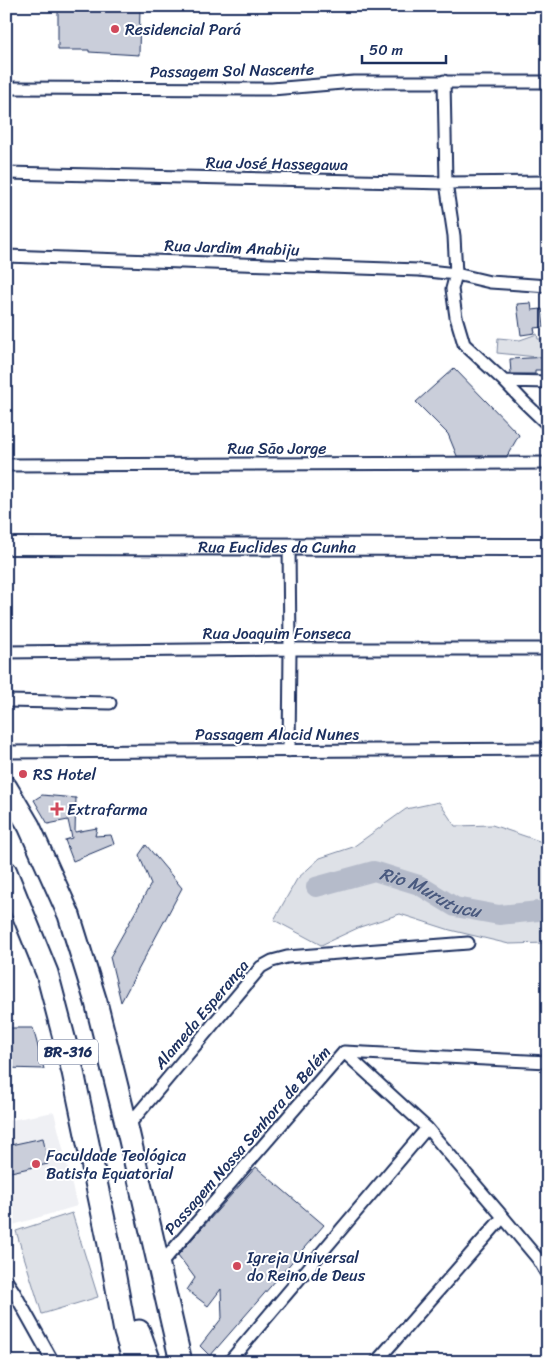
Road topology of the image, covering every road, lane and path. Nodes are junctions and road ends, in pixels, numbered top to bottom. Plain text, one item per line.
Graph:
1 (444, 81) junction
2 (548, 82) edge
3 (6, 88) edge
4 (6, 173) edge
5 (548, 182) edge
6 (446, 184) junction
7 (6, 256) edge
8 (456, 274) junction
9 (548, 286) edge
10 (504, 381) junction
11 (548, 382) edge
12 (548, 425) edge
13 (548, 464) edge
14 (6, 465) edge
15 (6, 546) edge
16 (289, 546) junction
17 (548, 547) edge
18 (290, 648) junction
19 (548, 649) edge
20 (6, 652) edge
21 (6, 701) edge
22 (110, 703) dead end
23 (548, 749) edge
24 (289, 751) junction
25 (6, 752) edge
26 (6, 787) edge
27 (6, 872) edge
28 (468, 943) dead end
29 (344, 1052) junction
30 (548, 1062) edge
31 (127, 1127) junction
32 (427, 1128) junction
33 (504, 1217) junction
34 (108, 1239) junction
35 (543, 1255) edge
36 (159, 1266) junction
37 (548, 1276) edge
38 (6, 1280) edge
39 (181, 1360) edge
40 (53, 1362) edge
41 (134, 1362) edge
42 (150, 1362) edge
43 (230, 1362) edge
44 (376, 1362) edge

1 - 2 street, Passagem Sol Nascente
1 - 3 street, Passagem Sol Nascente
1 - 6 street
4 - 6 street, Rua José Hassegawa
5 - 6 street, Rua José Hassegawa
6 - 8 street
7 - 8 street, Rua Jardim Anabiju
8 - 9 street, Rua Jardim Anabiju
8 - 10 street
10 - 11 street
10 - 12 street
13 - 14 street, Rua São Jorge
15 - 16 street, Rua Euclides da Cunha
16 - 17 street, Rua Euclides da Cunha
16 - 18 street
18 - 19 street, Rua Joaquim Fonseca
18 - 20 street, Rua Joaquim Fonseca
18 - 24 street
21 - 22 street
23 - 24 street, Passagem Alacid Nunes
24 - 25 street, Passagem Alacid Nunes
26 - 31 highway, BR-316
27 - 34 highway, BR-316
28 - 31 street, Alameda Esperança
29 - 30 street, Passagem Nossa Senhora de Belém
29 - 32 street
29 - 36 street, Passagem Nossa Senhora de Belém
31 - 36 highway, BR-316
32 - 33 street
32 - 43 street
33 - 35 street
33 - 44 street
34 - 41 highway
34 - 42 highway, BR-316
35 - 37 street
36 - 39 highway, BR-316
38 - 40 street

